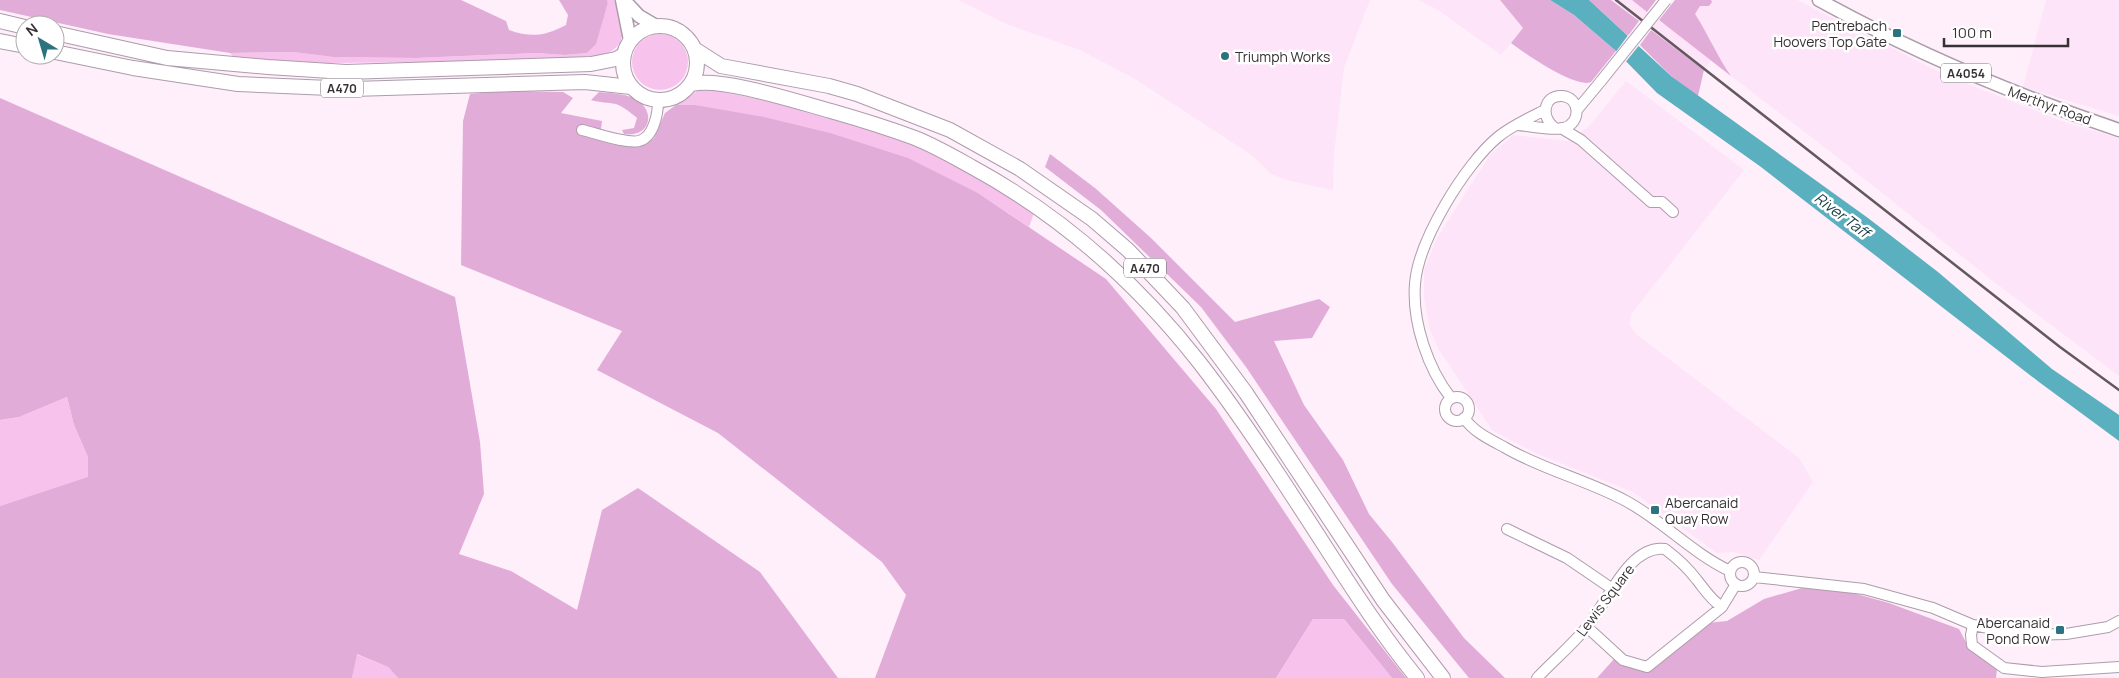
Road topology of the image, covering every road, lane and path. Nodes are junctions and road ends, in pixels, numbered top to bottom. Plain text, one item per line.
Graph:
1 (623, 0) edge
2 (1666, 0) edge
3 (1819, 0) edge
4 (0, 21) edge
5 (15, 24) edge
6 (656, 26) junction
7 (65, 35) edge
8 (630, 40) junction
9 (0, 41) edge
10 (15, 44) edge
11 (696, 50) junction
12 (65, 54) edge
13 (624, 55) junction
14 (692, 84) junction
15 (631, 87) junction
16 (1594, 91) junction
17 (1569, 98) junction
18 (658, 101) junction
19 (1544, 110) junction
20 (1577, 113) junction
21 (1517, 125) junction
22 (1558, 128) junction
23 (582, 130) dead end
24 (2119, 130) edge
25 (1582, 140) junction
26 (1673, 212) dead end
27 (1452, 398) junction
28 (1464, 418) junction
29 (1506, 529) dead end
30 (1730, 571) junction
31 (1754, 578) junction
32 (1736, 584) junction
33 (1611, 588) junction
34 (1722, 607) junction
35 (2119, 621) edge
36 (1973, 625) junction
37 (1587, 627) junction
38 (2119, 667) edge
39 (2002, 673) edge
40 (1416, 678) edge
41 (1443, 678) edge
42 (1537, 678) edge

1 - 6 main road
1 - 8 main road
2 - 16 street, bridge
3 - 24 main road, Merthyr Road / A4054
4 - 5 highway
6 - 8 highway
6 - 11 highway
7 - 13 highway, A470
8 - 13 highway
9 - 10 highway
11 - 14 highway
11 - 41 highway, A470
12 - 15 highway, A470
13 - 15 highway
14 - 18 highway
14 - 40 highway, A470
15 - 18 highway
16 - 17 street
16 - 20 street
17 - 19 street
17 - 20 street
18 - 23 street
19 - 21 street
19 - 22 street
20 - 22 street
20 - 25 street
21 - 22 street
21 - 27 street
22 - 25 street
25 - 26 street
27 - 28 street
27 - 28 street
28 - 30 street
29 - 33 street
30 - 31 street
30 - 32 street
31 - 32 street
31 - 36 street
32 - 34 street
33 - 34 street, Lewis Square
33 - 37 street, Lewis Square
34 - 37 street
35 - 36 street
36 - 39 street
37 - 42 street, Lewis Square
38 - 39 street

